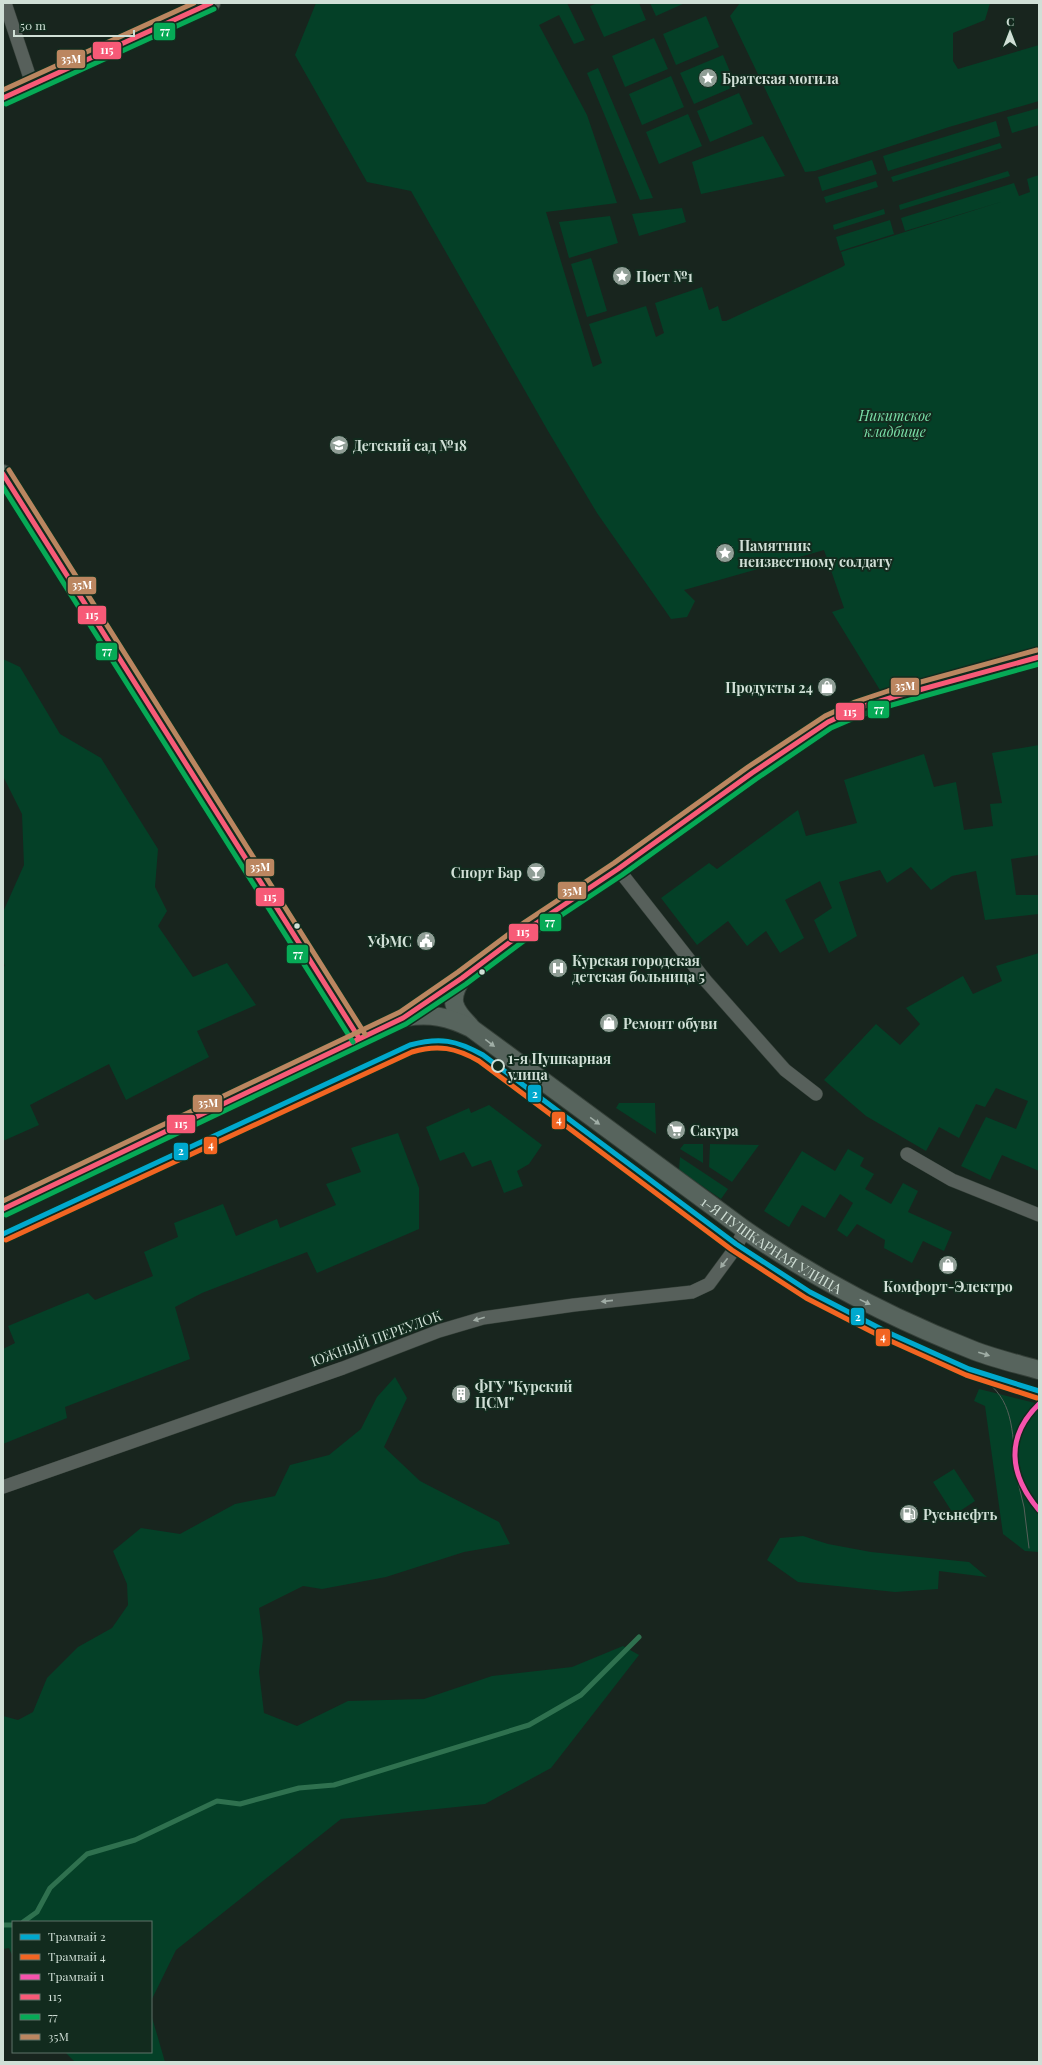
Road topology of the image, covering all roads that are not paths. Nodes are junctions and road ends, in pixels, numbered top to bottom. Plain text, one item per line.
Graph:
1 (5, 3) edge
2 (211, 3) edge
3 (32, 84) junction
4 (3, 98) edge
5 (3, 474) edge
6 (1039, 657) edge
7 (618, 869) junction
8 (462, 978) junction
9 (403, 1018) junction
10 (471, 1028) junction
11 (359, 1038) junction
12 (816, 1094) dead end
13 (907, 1154) dead end
14 (3, 1209) edge
15 (1039, 1215) edge
16 (745, 1230) junction
17 (1039, 1370) edge
18 (3, 1487) edge

1 - 3 street
2 - 3 main road
3 - 4 main road
5 - 11 main road
6 - 7 main road
7 - 8 main road
7 - 12 street
8 - 9 main road
8 - 10 main road
9 - 10 main road, 1-Я ПУШКАРНАЯ УЛИЦА
9 - 11 main road
10 -> 16 main road, 1-Я ПУШКАРНАЯ УЛИЦА
11 - 14 main road
13 - 15 street
16 -> 17 main road, 1-Я ПУШКАРНАЯ УЛИЦА
16 -> 18 street, ЮЖНЫЙ ПЕРЕУЛОК

